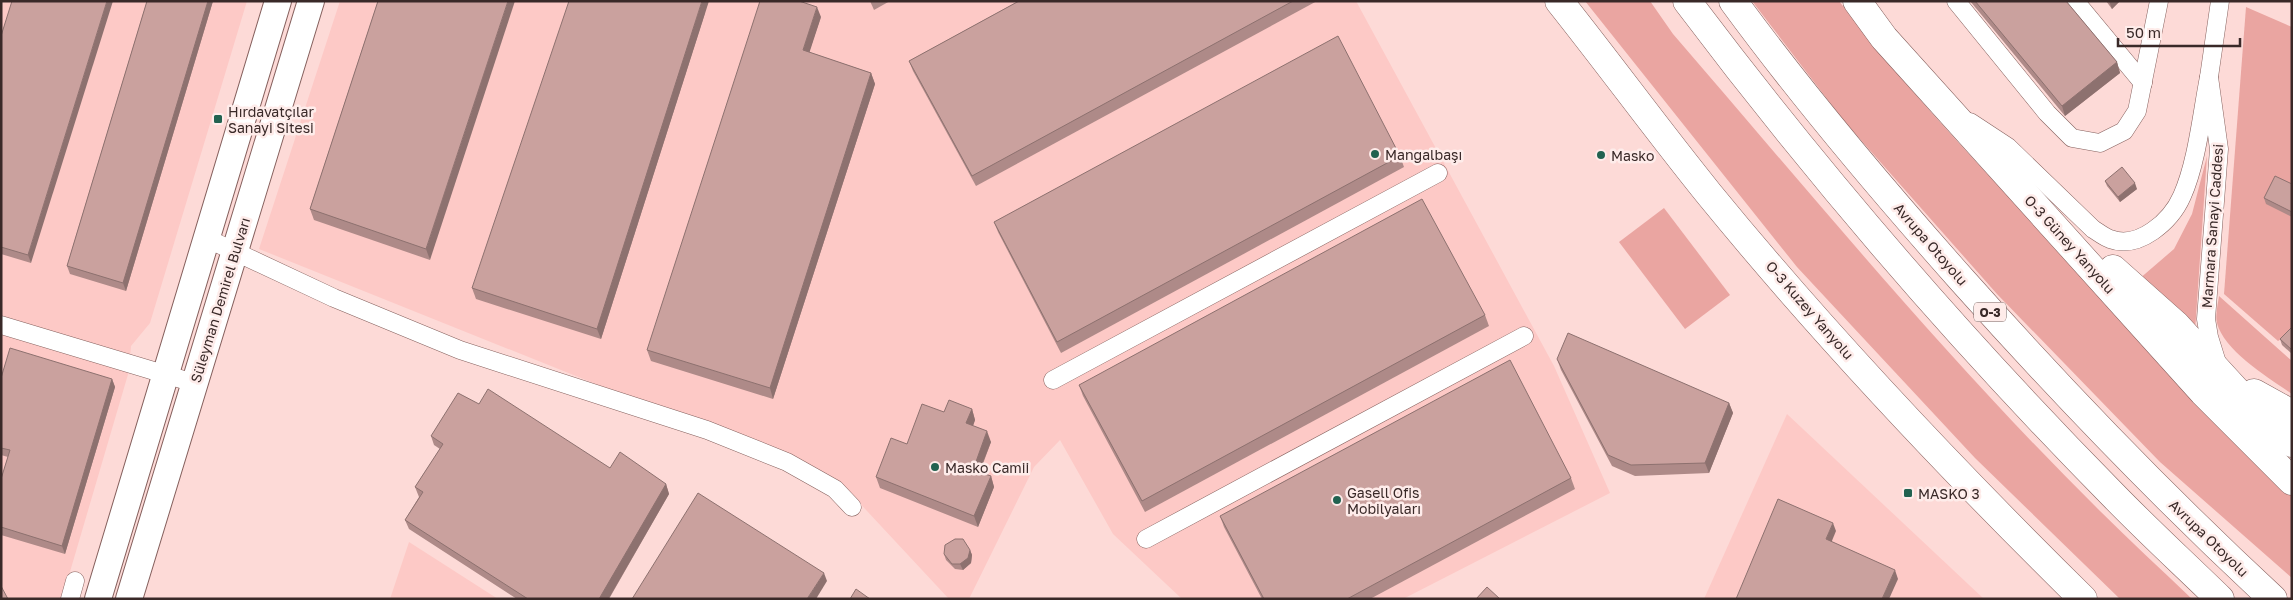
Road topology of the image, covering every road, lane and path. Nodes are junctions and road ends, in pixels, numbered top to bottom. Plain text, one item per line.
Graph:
1 (278, 1) edge
2 (311, 1) edge
3 (1559, 1) edge
4 (1686, 1) edge
5 (1732, 1) edge
6 (1856, 1) edge
7 (1956, 1) edge
8 (2076, 1) edge
9 (2159, 1) edge
10 (2220, 1) edge
11 (2209, 77) junction
12 (2143, 84) junction
13 (1945, 105) junction
14 (1438, 173) dead end
15 (2054, 225) junction
16 (208, 239) junction
17 (235, 251) junction
18 (1, 325) edge
19 (1524, 336) dead end
20 (2220, 373) junction
21 (166, 374) junction
22 (1053, 380) dead end
23 (194, 383) junction
24 (2292, 414) edge
25 (2292, 443) edge
26 (2292, 481) edge
27 (1976, 493) junction
28 (852, 506) dead end
29 (1146, 540) dead end
30 (75, 581) dead end
31 (70, 599) edge
32 (98, 599) edge
33 (129, 599) edge
34 (2062, 599) edge
35 (2083, 599) edge
36 (2220, 599) edge
37 (2274, 599) edge

1 - 16 main road
2 - 17 main road, Süleyman Demirel Bulvarı
3 - 27 main road, O-3 Kuzey Yanyolu
4 - 36 main road, O-3
5 - 37 main road, Avrupa Otoyolu / O-3
6 - 13 main road, O-3 Güney Yanyolu
7 - 12 street
8 - 12 street
9 - 12 street
10 - 11 street, Marmara Sanayi Caddesi
11 - 13 street, Marmara Sanayi Caddesi
11 - 20 street, Marmara Sanayi Caddesi
13 - 15 main road, O-3 Güney Yanyolu
14 - 22 street
15 - 20 main road
15 - 26 main road, O-3 Güney Yanyolu
16 - 17 street
16 - 21 main road
17 - 23 main road, Süleyman Demirel Bulvarı
17 - 28 street
18 - 21 street
19 - 29 street
20 - 24 main road
20 - 25 main road
21 - 23 street
21 - 32 main road
23 - 33 main road, Süleyman Demirel Bulvarı
27 - 34 main road
27 - 35 main road, O-3 Kuzey Yanyolu
30 - 31 street

